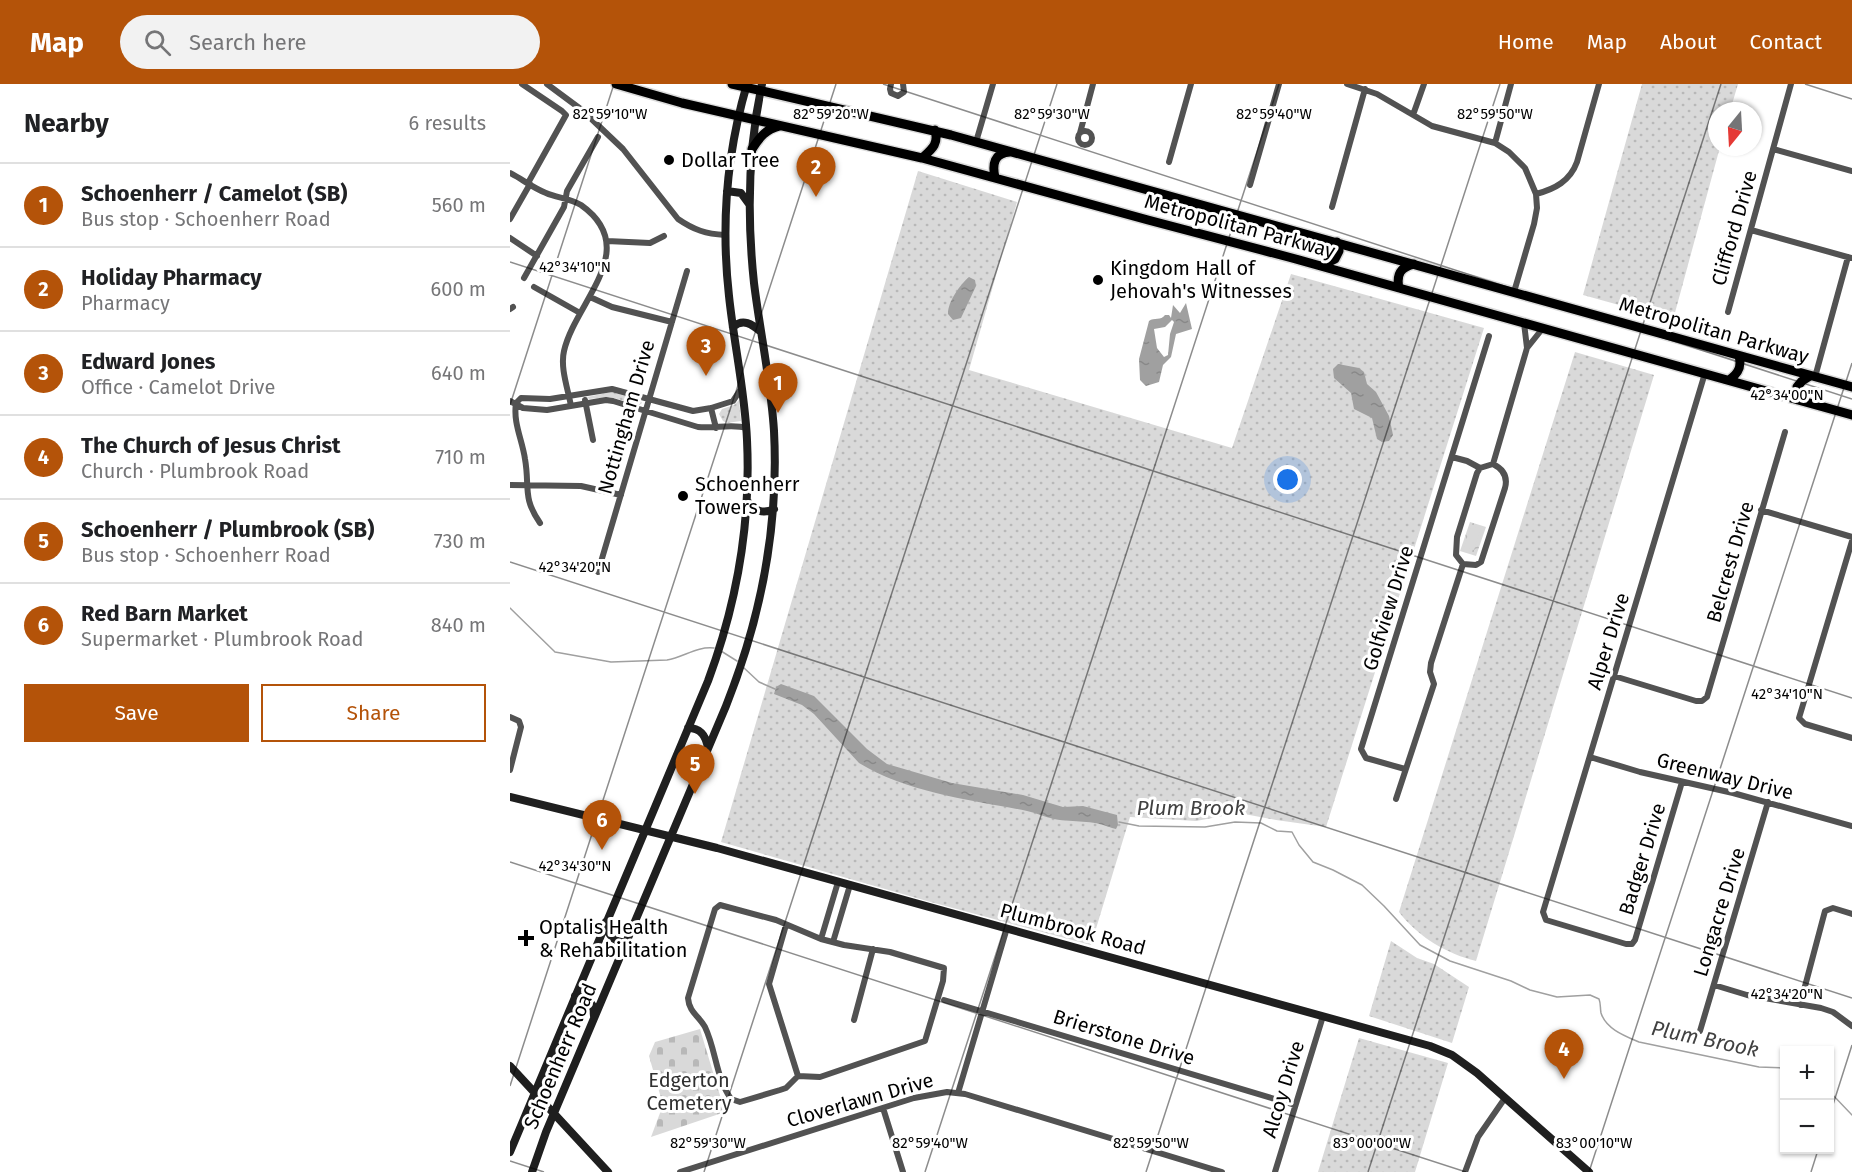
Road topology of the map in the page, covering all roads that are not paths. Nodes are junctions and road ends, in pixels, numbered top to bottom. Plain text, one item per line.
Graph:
1 (522, 84) edge
2 (546, 84) edge
3 (616, 84) edge
4 (732, 84) edge
5 (891, 84) edge
6 (903, 84) edge
7 (993, 84) edge
8 (1093, 84) edge
9 (1191, 84) edge
10 (1279, 84) edge
11 (1347, 84) edge
12 (1424, 84) edge
13 (1511, 84) edge
14 (1599, 84) edge
15 (1791, 84) edge
16 (747, 86) edge
17 (761, 87) edge
18 (1365, 89) junction
19 (739, 116) junction
20 (1413, 116) junction
21 (756, 120) junction
22 (1083, 124) junction
23 (780, 125) junction
24 (935, 130) junction
25 (1089, 132) junction
26 (1080, 134) junction
27 (598, 137) dead end
28 (976, 142) junction
29 (1495, 143) junction
30 (1773, 148) junction
31 (752, 149) junction
32 (1012, 152) junction
33 (922, 158) junction
34 (1169, 162) dead end
35 (1852, 171) edge
36 (510, 173) edge
37 (995, 178) junction
38 (529, 184) junction
39 (1250, 186) dead end
40 (728, 191) junction
41 (1536, 194) junction
42 (566, 199) junction
43 (750, 204) junction
44 (1332, 207) dead end
45 (510, 219) edge
46 (1751, 230) junction
47 (725, 235) junction
48 (664, 236) dead end
49 (510, 238) edge
50 (607, 241) junction
51 (1337, 242) junction
52 (537, 256) junction
53 (1850, 258) edge
54 (1414, 264) junction
55 (1321, 266) junction
56 (687, 271) dead end
57 (524, 278) dead end
58 (534, 287) dead end
59 (1399, 288) junction
60 (1514, 292) junction
61 (590, 297) junction
62 (1728, 312) dead end
63 (580, 313) junction
64 (672, 322) junction
65 (1524, 323) junction
66 (733, 327) junction
67 (1543, 328) junction
68 (761, 332) junction
69 (1489, 336) dead end
70 (1527, 348) junction
71 (1739, 356) junction
72 (1705, 374) junction
73 (1812, 376) junction
74 (1729, 380) junction
75 (742, 387) junction
76 (1852, 387) edge
77 (583, 392) junction
78 (569, 396) junction
79 (649, 399) junction
80 (1798, 400) junction
81 (513, 402) edge
82 (585, 403) junction
83 (571, 406) junction
84 (681, 408) junction
85 (711, 408) junction
86 (646, 410) junction
87 (1852, 415) edge
88 (677, 420) junction
89 (716, 428) junction
90 (747, 428) junction
91 (1785, 432) dead end
92 (593, 440) dead end
93 (1452, 457) junction
94 (1493, 464) junction
95 (1480, 468) junction
96 (510, 484) edge
97 (526, 484) junction
98 (621, 495) junction
99 (747, 501) junction
100 (774, 509) junction
101 (1761, 510) junction
102 (540, 523) dead end
103 (1852, 539) edge
104 (1463, 564) junction
105 (598, 573) dead end
106 (1614, 676) junction
107 (510, 717) edge
108 (688, 728) junction
109 (1852, 738) edge
110 (708, 749) junction
111 (1590, 757) junction
112 (1405, 769) junction
113 (510, 770) edge
114 (1682, 782) junction
115 (510, 797) edge
116 (1396, 799) dead end
117 (1768, 802) junction
118 (1852, 826) edge
119 (644, 830) junction
120 (671, 837) junction
121 (838, 882) junction
122 (850, 885) junction
123 (1852, 914) edge
124 (606, 921) junction
125 (786, 925) junction
126 (1007, 928) junction
127 (821, 939) junction
128 (627, 942) junction
129 (833, 942) junction
130 (1630, 945) joint
131 (873, 949) junction
132 (1714, 985) junction
133 (575, 996) junction
134 (944, 1000) dead end
135 (1800, 1005) junction
136 (982, 1012) junction
137 (1323, 1016) junction
138 (594, 1019) junction
139 (854, 1020) dead end
140 (1852, 1026) edge
141 (1700, 1031) dead end
142 (510, 1066) edge
143 (798, 1076) junction
144 (534, 1093) junction
145 (958, 1093) junction
146 (1505, 1098) junction
147 (1295, 1105) junction
148 (883, 1108) junction
149 (554, 1115) junction
150 (510, 1152) edge
151 (699, 1169) edge
152 (532, 1172) edge
153 (608, 1172) edge
154 (680, 1172) edge
155 (903, 1172) edge
156 (1222, 1172) edge
157 (1275, 1172) edge
158 (1465, 1172) edge
159 (1588, 1172) edge

1 - 38 street
2 - 47 street
3 - 19 main road, Metropolitan Parkway
4 - 16 main road, Metropolitan Parkway
5 - 6 street
7 - 28 street
8 - 22 street
9 - 34 street
10 - 39 street
11 - 18 street
12 - 20 street
13 - 29 street
14 - 41 street
15 - 30 street, Clifford Drive
16 - 17 main road, Metropolitan Parkway
16 - 19 main road, Schoenherr Road
17 - 21 main road, Schoenherr Road
17 - 24 main road, Metropolitan Parkway
18 - 20 street
18 - 44 street
19 - 21 main road, Metropolitan Parkway
19 - 40 main road, Schoenherr Road
20 - 29 street
21 - 23 main road, Metropolitan Parkway
21 - 31 main road, Schoenherr Road
22 - 25 street
22 - 26 street
23 - 31 main road
23 - 33 main road, Metropolitan Parkway
24 - 28 main road, Metropolitan Parkway
24 - 33 main road
25 - 26 street
25 - 26 street
27 - 42 street
28 - 32 main road, Metropolitan Parkway
29 - 41 street
30 - 35 street
30 - 46 street, Clifford Drive
31 - 43 main road, Schoenherr Road
32 - 37 main road
32 - 51 main road, Metropolitan Parkway
33 - 37 main road, Metropolitan Parkway
36 - 38 street
37 - 55 main road, Metropolitan Parkway
38 - 42 street
38 - 45 street
40 - 43 main road
40 - 47 main road, Schoenherr Road
41 - 60 street
42 - 50 street
42 - 52 street
43 - 68 main road, Schoenherr Road
46 - 53 street
46 - 62 street, Clifford Drive
47 - 66 main road, Schoenherr Road
48 - 50 street
49 - 52 street
50 - 61 street
51 - 54 main road, Metropolitan Parkway
51 - 55 main road
52 - 57 street
53 - 73 street
54 - 59 main road
54 - 60 main road, Metropolitan Parkway
55 - 59 main road, Metropolitan Parkway
56 - 64 street, Nottingham Drive
58 - 63 street
59 - 65 main road, Metropolitan Parkway
60 - 71 main road, Metropolitan Parkway
61 - 63 street
61 - 64 street
63 - 78 street
64 - 79 street, Nottingham Drive
65 - 67 main road, Metropolitan Parkway
65 - 70 street
66 - 68 main road
66 - 75 main road, Schoenherr Road
67 - 70 street
67 - 72 main road, Metropolitan Parkway
68 - 100 main road, Schoenherr Road
69 - 93 street
70 - 94 street
71 - 73 main road, Metropolitan Parkway
71 - 74 main road
72 - 74 main road, Metropolitan Parkway
72 - 106 street, Alper Drive
73 - 76 main road, Metropolitan Parkway
73 - 80 main road
74 - 80 main road, Metropolitan Parkway
75 - 85 street
75 - 90 main road, Schoenherr Road
77 - 78 street
77 - 79 street
77 - 82 street
78 - 81 street
78 - 83 street
79 - 84 street
79 - 86 street, Nottingham Drive
80 - 87 main road, Metropolitan Parkway
81 - 83 street
81 - 97 street
82 - 83 street
82 - 86 street
82 - 92 street
84 - 85 street
84 - 88 street
85 - 89 street
86 - 88 street
86 - 98 street, Nottingham Drive
88 - 89 street
89 - 90 street
90 - 99 main road, Schoenherr Road
91 - 101 street, Belcrest Drive
93 - 95 street
93 - 112 street, Golfview Drive
94 - 95 street
94 - 104 street
95 - 104 street
96 - 97 street
97 - 98 street
97 - 102 street
98 - 105 street, Nottingham Drive
99 - 100 main road
99 - 108 main road, Schoenherr Road
100 - 110 main road, Schoenherr Road
101 - 103 street
101 - 106 street, Belcrest Drive
103 - 109 street
104 - 112 street
106 - 111 street, Alper Drive
107 - 113 street
108 - 110 main road
108 - 119 main road, Schoenherr Road
110 - 120 main road, Schoenherr Road
111 - 114 street, Greenway Drive
111 - 130 street, Alper Drive
112 - 116 street
114 - 117 street, Greenway Drive
114 - 130 street, Badger Drive
115 - 119 main road, Plumbrook Road
117 - 118 street, Greenway Drive
117 - 132 street, Longacre Drive
119 - 120 main road, Plumbrook Road
119 - 124 main road, Schoenherr Road
120 - 121 main road, Plumbrook Road
120 - 128 main road, Schoenherr Road
121 - 122 main road, Plumbrook Road
121 - 127 street
122 - 126 main road, Plumbrook Road
122 - 129 street
123 - 135 street
124 - 128 main road
124 - 133 main road, Schoenherr Road
125 - 127 street
125 - 143 street
125 - 143 street
126 - 136 street
126 - 137 main road, Plumbrook Road
127 - 129 street
128 - 138 main road, Schoenherr Road
129 - 131 street
131 - 139 street
131 - 143 street
132 - 135 street
132 - 141 street, Longacre Drive
133 - 138 main road
133 - 144 main road, Schoenherr Road
134 - 136 street, Brierstone Drive
135 - 140 street
136 - 145 street
136 - 147 street, Brierstone Drive
137 - 146 main road, Plumbrook Road
137 - 147 street, Alcoy Drive
138 - 149 main road, Schoenherr Road
142 - 144 main road
144 - 149 main road
144 - 150 main road, Schoenherr Road
145 - 148 street, Cloverlawn Drive
145 - 156 street, Cloverlawn Drive
146 - 158 street
146 - 159 main road, Plumbrook Road
147 - 157 street, Alcoy Drive
148 - 151 street, Cloverlawn Drive
148 - 155 street
149 - 152 main road, Schoenherr Road
149 - 153 main road
151 - 154 street, Cloverlawn Drive

